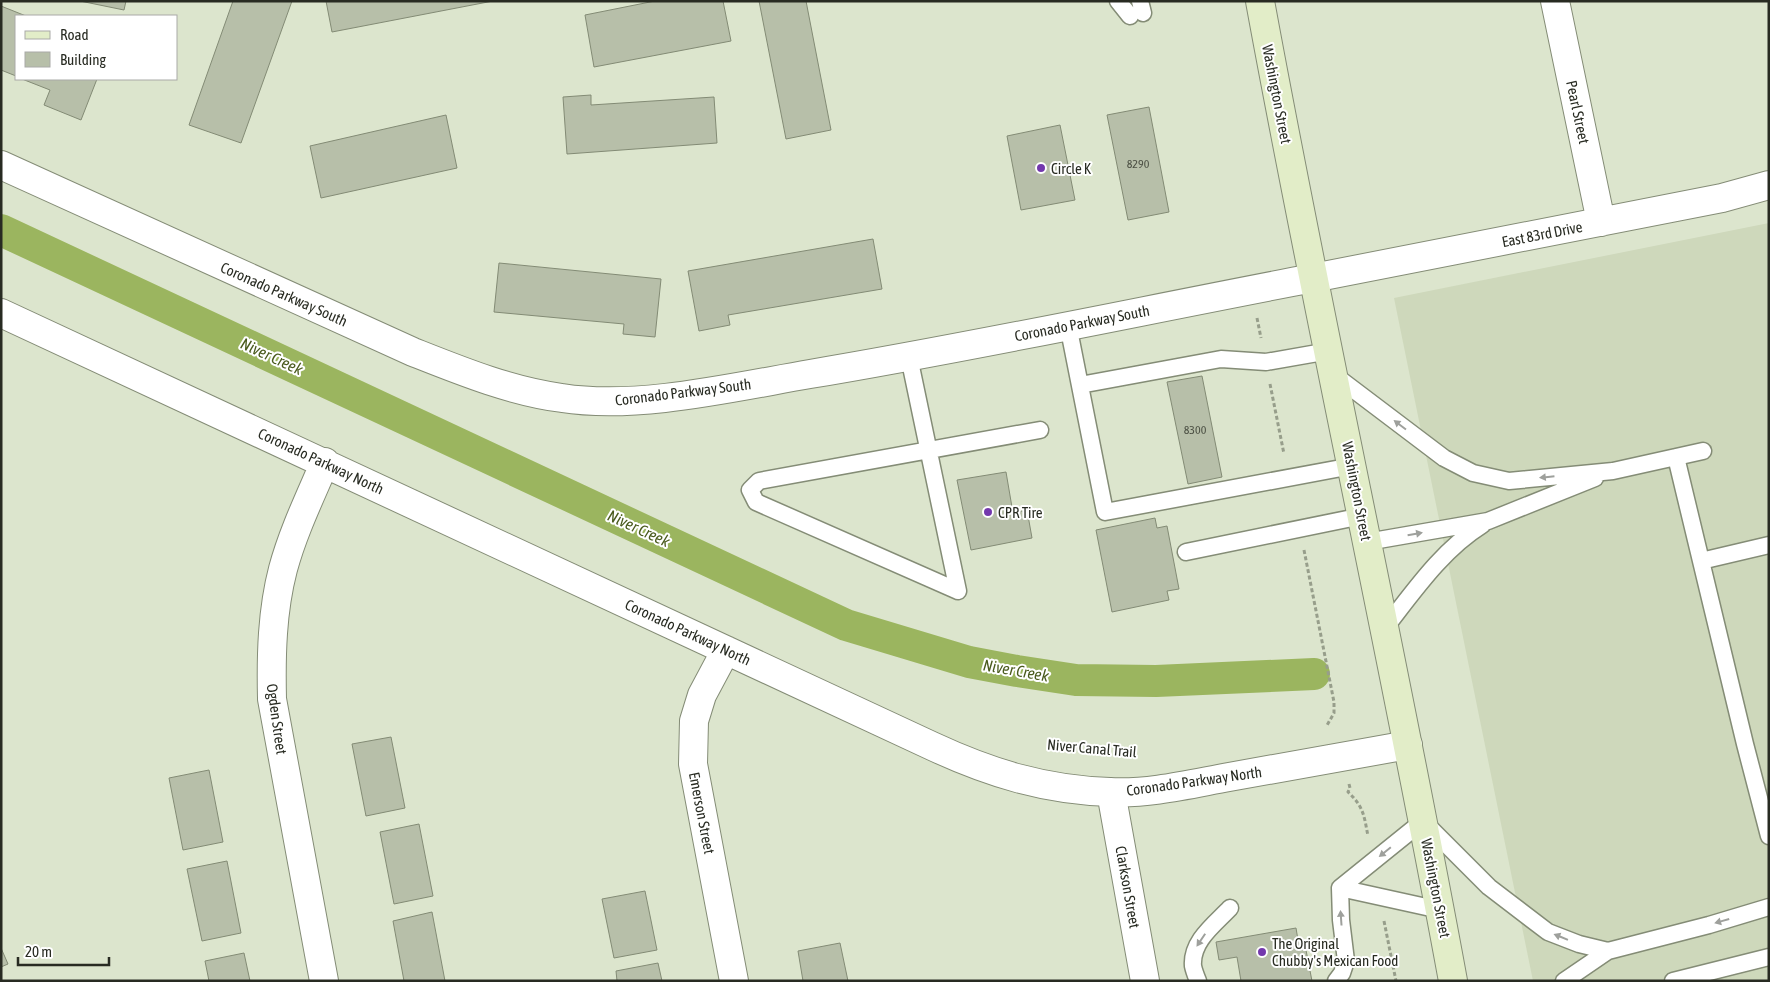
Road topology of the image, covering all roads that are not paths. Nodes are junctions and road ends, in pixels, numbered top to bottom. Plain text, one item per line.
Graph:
1 (1118, 1) edge
2 (1260, 1) edge
3 (1555, 1) edge
4 (1138, 10) edge
5 (1, 165) edge
6 (1769, 185) edge
7 (1601, 222) junction
8 (1313, 278) junction
9 (1, 313) edge
10 (1068, 325) junction
11 (909, 357) junction
12 (1331, 362) junction
13 (1080, 385) junction
14 (1040, 430) dead end
15 (928, 451) junction
16 (1703, 451) dead end
17 (1676, 457) junction
18 (325, 462) junction
19 (1352, 466) junction
20 (1613, 470) junction
21 (1488, 521) junction
22 (1365, 529) junction
23 (1769, 544) edge
24 (1186, 552) dead end
25 (1701, 561) junction
26 (1385, 628) junction
27 (726, 650) junction
28 (1408, 745) junction
29 (1111, 792) junction
30 (1423, 821) junction
31 (1769, 836) edge
32 (1340, 888) junction
33 (1769, 907) edge
34 (1230, 908) dead end
35 (1440, 910) junction
36 (1608, 951) junction
37 (1769, 957) edge
38 (324, 981) edge
39 (734, 981) edge
40 (1145, 981) edge
41 (1198, 981) edge
42 (1336, 981) edge
43 (1453, 981) edge
44 (1564, 981) edge
45 (1672, 981) edge

1 - 4 lane
2 - 8 main road, Washington Street
3 - 7 street, Pearl Street
5 - 11 street, Coronado Parkway South
6 - 7 street, East 83rd Drive
7 - 8 street, East 83rd Drive
8 - 10 street, Coronado Parkway South
8 - 12 main road, Washington Street
9 - 18 street, Coronado Parkway North
10 - 11 street, Coronado Parkway South
10 - 13 lane
11 - 15 lane
12 - 13 lane
12 - 19 main road, Washington Street
20 -> 12 lane
13 - 19 lane
14 - 15 lane
15 - 15 lane
16 - 17 lane
17 - 20 lane
17 - 25 lane
18 - 27 street, Coronado Parkway North
18 - 38 street, Ogden Street
19 - 22 main road, Washington Street
20 - 21 lane
22 -> 21 lane
21 - 26 lane
22 - 24 lane
22 - 26 main road, Washington Street
23 - 25 lane
25 - 31 lane
26 - 28 main road, Washington Street
27 - 29 street, Coronado Parkway North
27 - 39 street, Emerson Street
28 - 29 street, Coronado Parkway North
28 - 30 main road, Washington Street
29 - 40 street, Clarkson Street
30 -> 32 lane
30 - 35 main road, Washington Street
36 -> 30 lane
32 - 35 lane
42 -> 32 lane
33 -> 36 lane
34 -> 41 lane
35 - 43 main road, Washington Street
36 - 44 lane
37 - 45 lane

